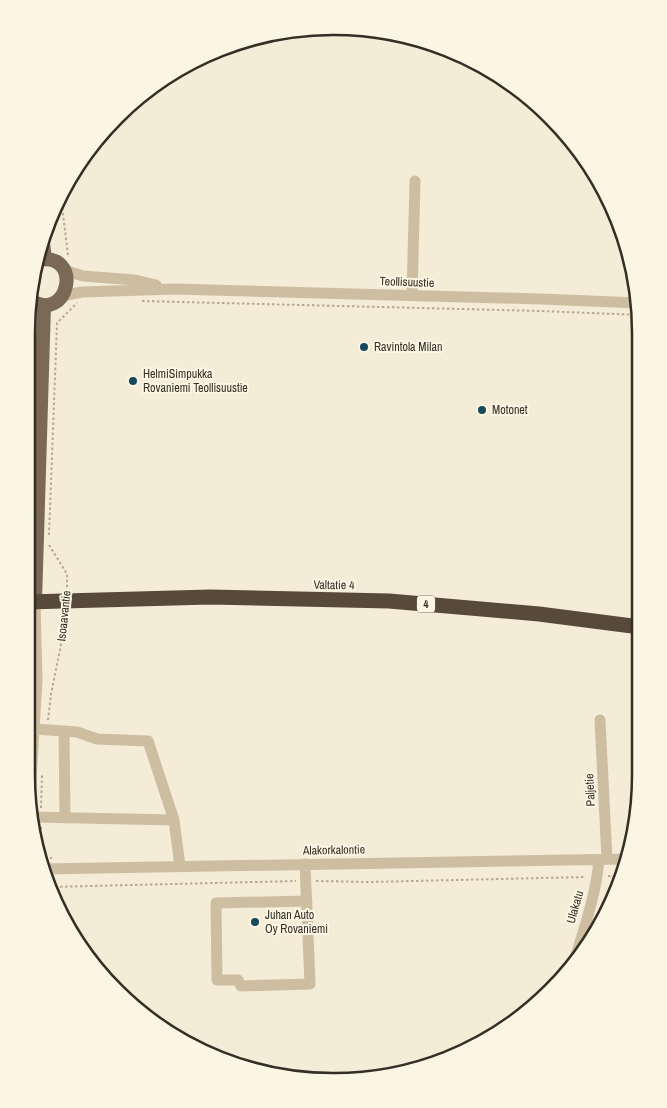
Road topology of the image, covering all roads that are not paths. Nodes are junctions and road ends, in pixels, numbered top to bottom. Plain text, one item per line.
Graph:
1 (415, 180) dead end
2 (44, 259) edge
3 (67, 266) junction
4 (175, 289) junction
5 (62, 296) junction
6 (412, 296) junction
7 (630, 303) edge
8 (37, 304) edge
9 (44, 305) junction
10 (35, 511) edge
11 (35, 602) edge
12 (632, 626) edge
13 (35, 654) edge
14 (600, 720) dead end
15 (41, 729) junction
16 (64, 731) junction
17 (35, 767) edge
18 (39, 817) edge
19 (66, 818) junction
20 (174, 820) junction
21 (620, 858) edge
22 (603, 859) junction
23 (305, 864) junction
24 (180, 866) junction
25 (51, 869) edge
26 (307, 901) junction
27 (579, 943) edge

1 - 6 street
2 - 3 main road
3 - 4 street, Teollisuustie
3 - 5 main road
4 - 5 street, Teollisuustie
4 - 6 street, Teollisuustie
5 - 9 main road
6 - 7 street, Teollisuustie
8 - 9 main road
9 - 10 main road, Isoaavantie
11 - 12 highway, Valtatie 4 / 4
13 - 15 street, Isoaavantie
14 - 22 street, Paljetie
15 - 16 street
15 - 17 street, Isoaavantie
16 - 19 street
16 - 20 street
18 - 19 street
19 - 20 street
20 - 24 street
21 - 22 street, Alakorkalontie
22 - 23 street, Alakorkalontie
22 - 27 street, Ulakatu
23 - 24 street, Alakorkalontie
23 - 26 street
24 - 25 street, Alakorkalontie
26 - 26 street

